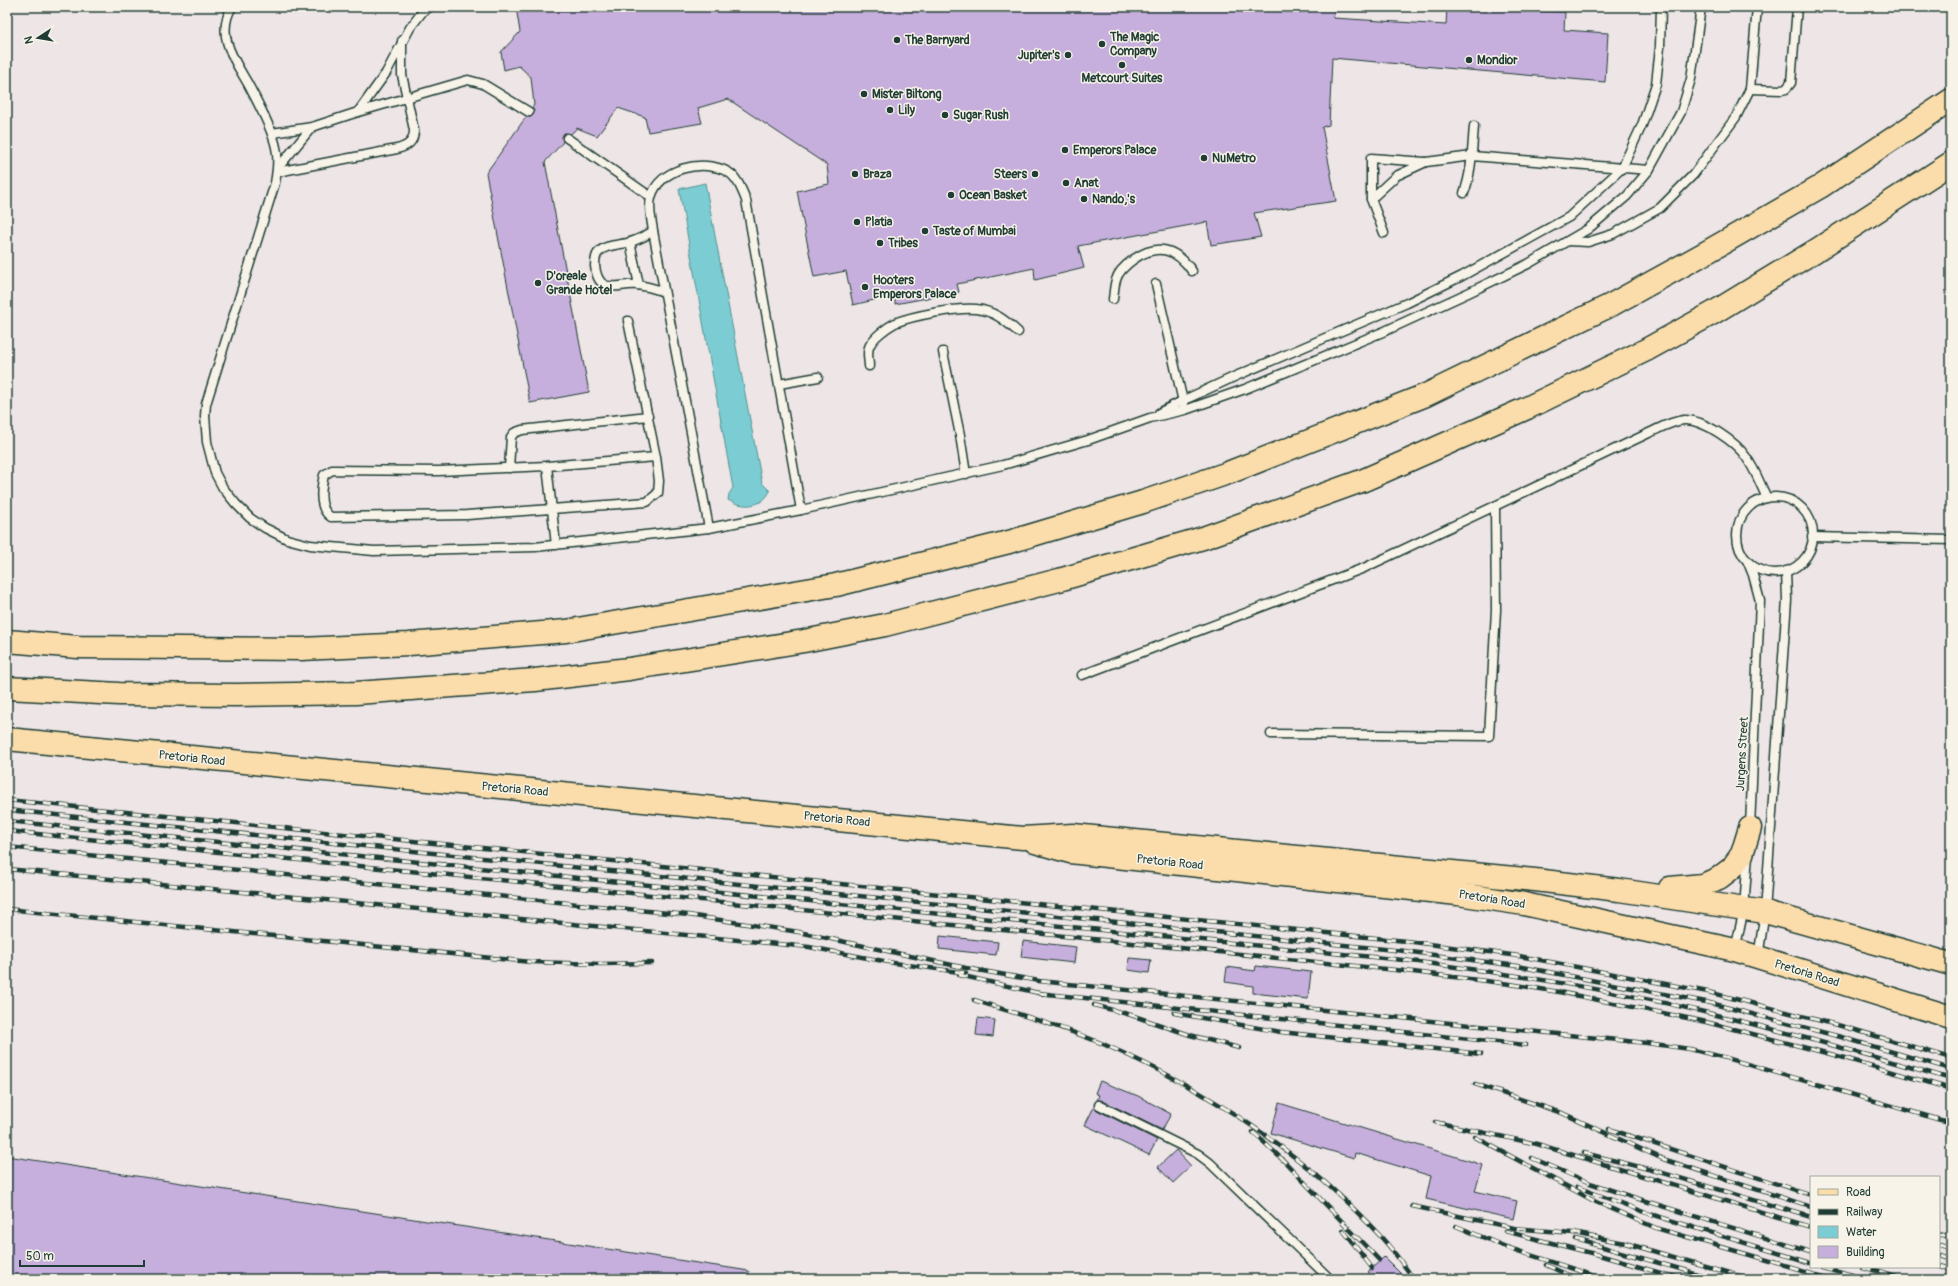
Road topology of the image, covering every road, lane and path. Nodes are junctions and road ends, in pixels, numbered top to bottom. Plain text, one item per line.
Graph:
1 (232, 7) edge
2 (430, 7) edge
3 (1661, 7) edge
4 (1701, 7) edge
5 (1757, 7) edge
6 (1797, 7) edge
7 (402, 41) junction
8 (1750, 89) junction
9 (406, 97) junction
10 (1951, 100) edge
11 (358, 112) junction
12 (529, 112) dead end
13 (1474, 126) dead end
14 (312, 127) junction
15 (272, 133) junction
16 (567, 138) dead end
17 (1472, 156) junction
18 (1426, 162) junction
19 (1951, 164) edge
20 (1622, 168) junction
21 (277, 170) junction
22 (1649, 170) junction
23 (1464, 193) dead end
24 (651, 197) junction
25 (1371, 200) junction
26 (653, 232) junction
27 (1384, 233) dead end
28 (1568, 241) junction
29 (630, 242) junction
30 (1192, 271) dead end
31 (1156, 284) dead end
32 (639, 285) junction
33 (664, 292) junction
34 (1113, 299) dead end
35 (628, 321) dead end
36 (1018, 332) dead end
37 (943, 352) dead end
38 (869, 366) dead end
39 (818, 377) dead end
40 (779, 384) junction
41 (1182, 401) junction
42 (1185, 410) junction
43 (648, 416) junction
44 (1150, 418) junction
45 (656, 457) junction
46 (547, 466) junction
47 (509, 468) junction
48 (966, 474) junction
49 (1767, 498) junction
50 (1495, 506) junction
51 (552, 510) junction
52 (801, 510) junction
53 (709, 528) junction
54 (1812, 537) junction
55 (1951, 540) edge
56 (556, 545) junction
57 (1747, 560) junction
58 (1786, 571) junction
59 (7, 641) edge
60 (1082, 675) dead end
61 (7, 688) edge
62 (1271, 734) dead end
63 (7, 739) edge
64 (1750, 828) junction
65 (1023, 838) junction
66 (1619, 890) junction
67 (1755, 911) junction
68 (1735, 950) junction
69 (1758, 958) junction
70 (1951, 964) edge
71 (1951, 1017) edge
72 (1099, 1105) dead end
73 (1330, 1279) edge

1 - 15 lane
2 - 7 lane
3 - 20 lane
4 - 22 lane
5 - 8 lane
6 - 8 lane
7 - 9 lane
7 - 11 lane
8 - 28 lane
9 - 11 lane
9 - 12 lane
9 - 21 lane
10 - 59 main road
11 - 14 lane
13 - 17 lane
14 - 15 lane
14 - 21 lane
15 - 21 lane
16 - 24 lane
17 - 18 lane
17 - 20 lane
17 - 23 lane
18 - 25 lane
18 - 25 lane
19 - 61 main road
20 - 22 lane
20 - 41 lane
21 - 56 lane
22 - 28 lane
24 - 26 lane
24 - 40 lane
25 - 27 lane
26 - 29 lane
26 - 33 lane
28 - 42 lane
29 - 32 lane
29 - 32 lane
30 - 34 lane
31 - 41 lane
32 - 33 lane
33 - 53 lane
35 - 43 lane
36 - 38 lane
37 - 48 lane
39 - 40 lane
40 - 52 lane
41 - 42 lane
41 - 44 lane
42 - 44 lane
43 - 45 lane
43 - 47 lane
44 - 48 lane
45 - 46 lane
45 - 51 lane
46 - 47 lane
46 - 51 lane
47 - 51 lane
48 - 52 lane
49 - 50 lane
49 - 54 lane
49 - 57 lane
50 - 60 lane
50 - 62 lane
51 - 56 lane
52 - 53 lane
53 - 56 lane
54 - 55 lane
54 - 58 lane
57 - 58 lane
57 - 64 lane, Jurgens Street
58 - 67 lane, Jurgens Street
63 - 65 main road, Pretoria Road
64 - 66 main road
64 - 67 lane, Jurgens Street
65 - 66 main road, Pretoria Road
65 - 68 main road, Pretoria Road
66 - 67 main road, Pretoria Road
67 - 68 lane, Jurgens Street
67 - 69 lane, Jurgens Street
67 - 70 main road, Pretoria Road
68 - 69 main road, Pretoria Road
69 - 71 main road, Pretoria Road
72 - 73 lane

